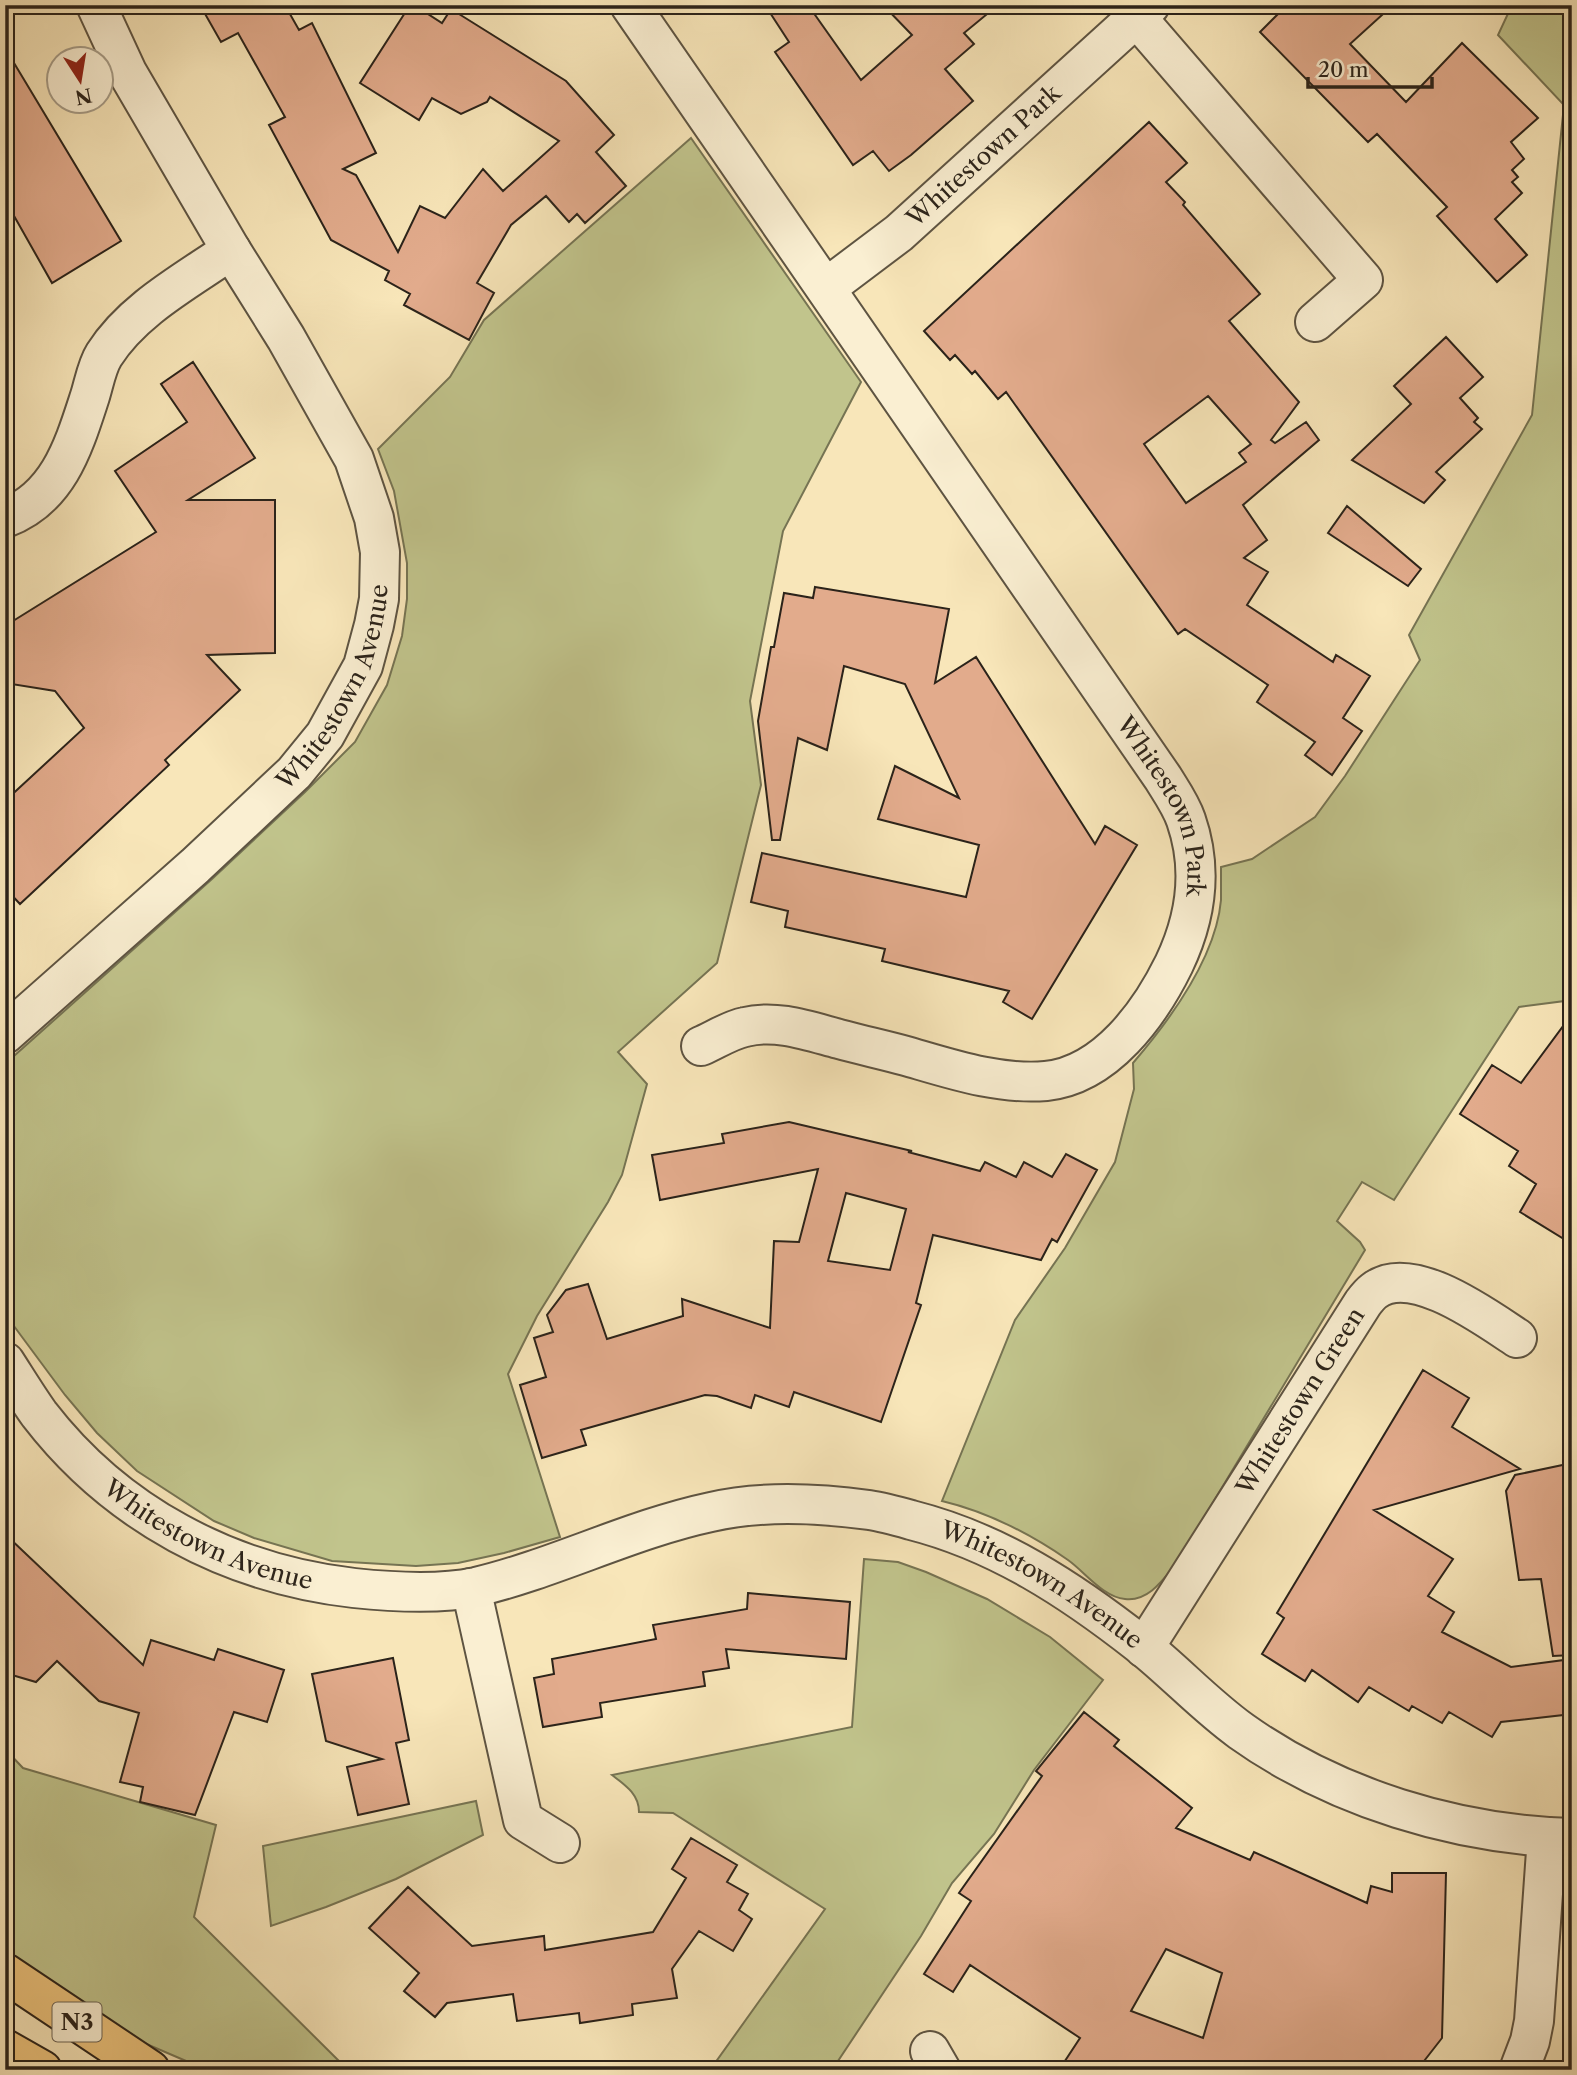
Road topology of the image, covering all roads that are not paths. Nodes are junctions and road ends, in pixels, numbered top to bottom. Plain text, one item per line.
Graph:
1 (96, 5) edge
2 (630, 5) edge
3 (1144, 12) edge
4 (232, 250) junction
5 (826, 288) junction
6 (1315, 322) dead end
7 (5, 518) edge
8 (5, 1034) edge
9 (701, 1046) dead end
10 (1517, 1338) dead end
11 (5, 1362) edge
12 (471, 1588) junction
13 (1144, 1648) junction
14 (1559, 1838) edge
15 (560, 1843) dead end
16 (5, 1973) edge
17 (5, 2049) edge
18 (43, 2070) edge
19 (150, 2070) edge
20 (1519, 2070) edge

1 - 4 street, Whitestown Avenue
2 - 5 street, Whitestown Park
3 - 5 street, Whitestown Park
3 - 6 street, Whitestown Park
4 - 7 street
4 - 8 street, Whitestown Avenue
5 - 9 street, Whitestown Park
10 - 13 street, Whitestown Green
11 - 12 street, Whitestown Avenue
12 - 13 street, Whitestown Avenue
12 - 15 street
13 - 14 street, Whitestown Avenue
14 - 20 street
16 - 19 highway, N3
17 - 18 highway, N3

